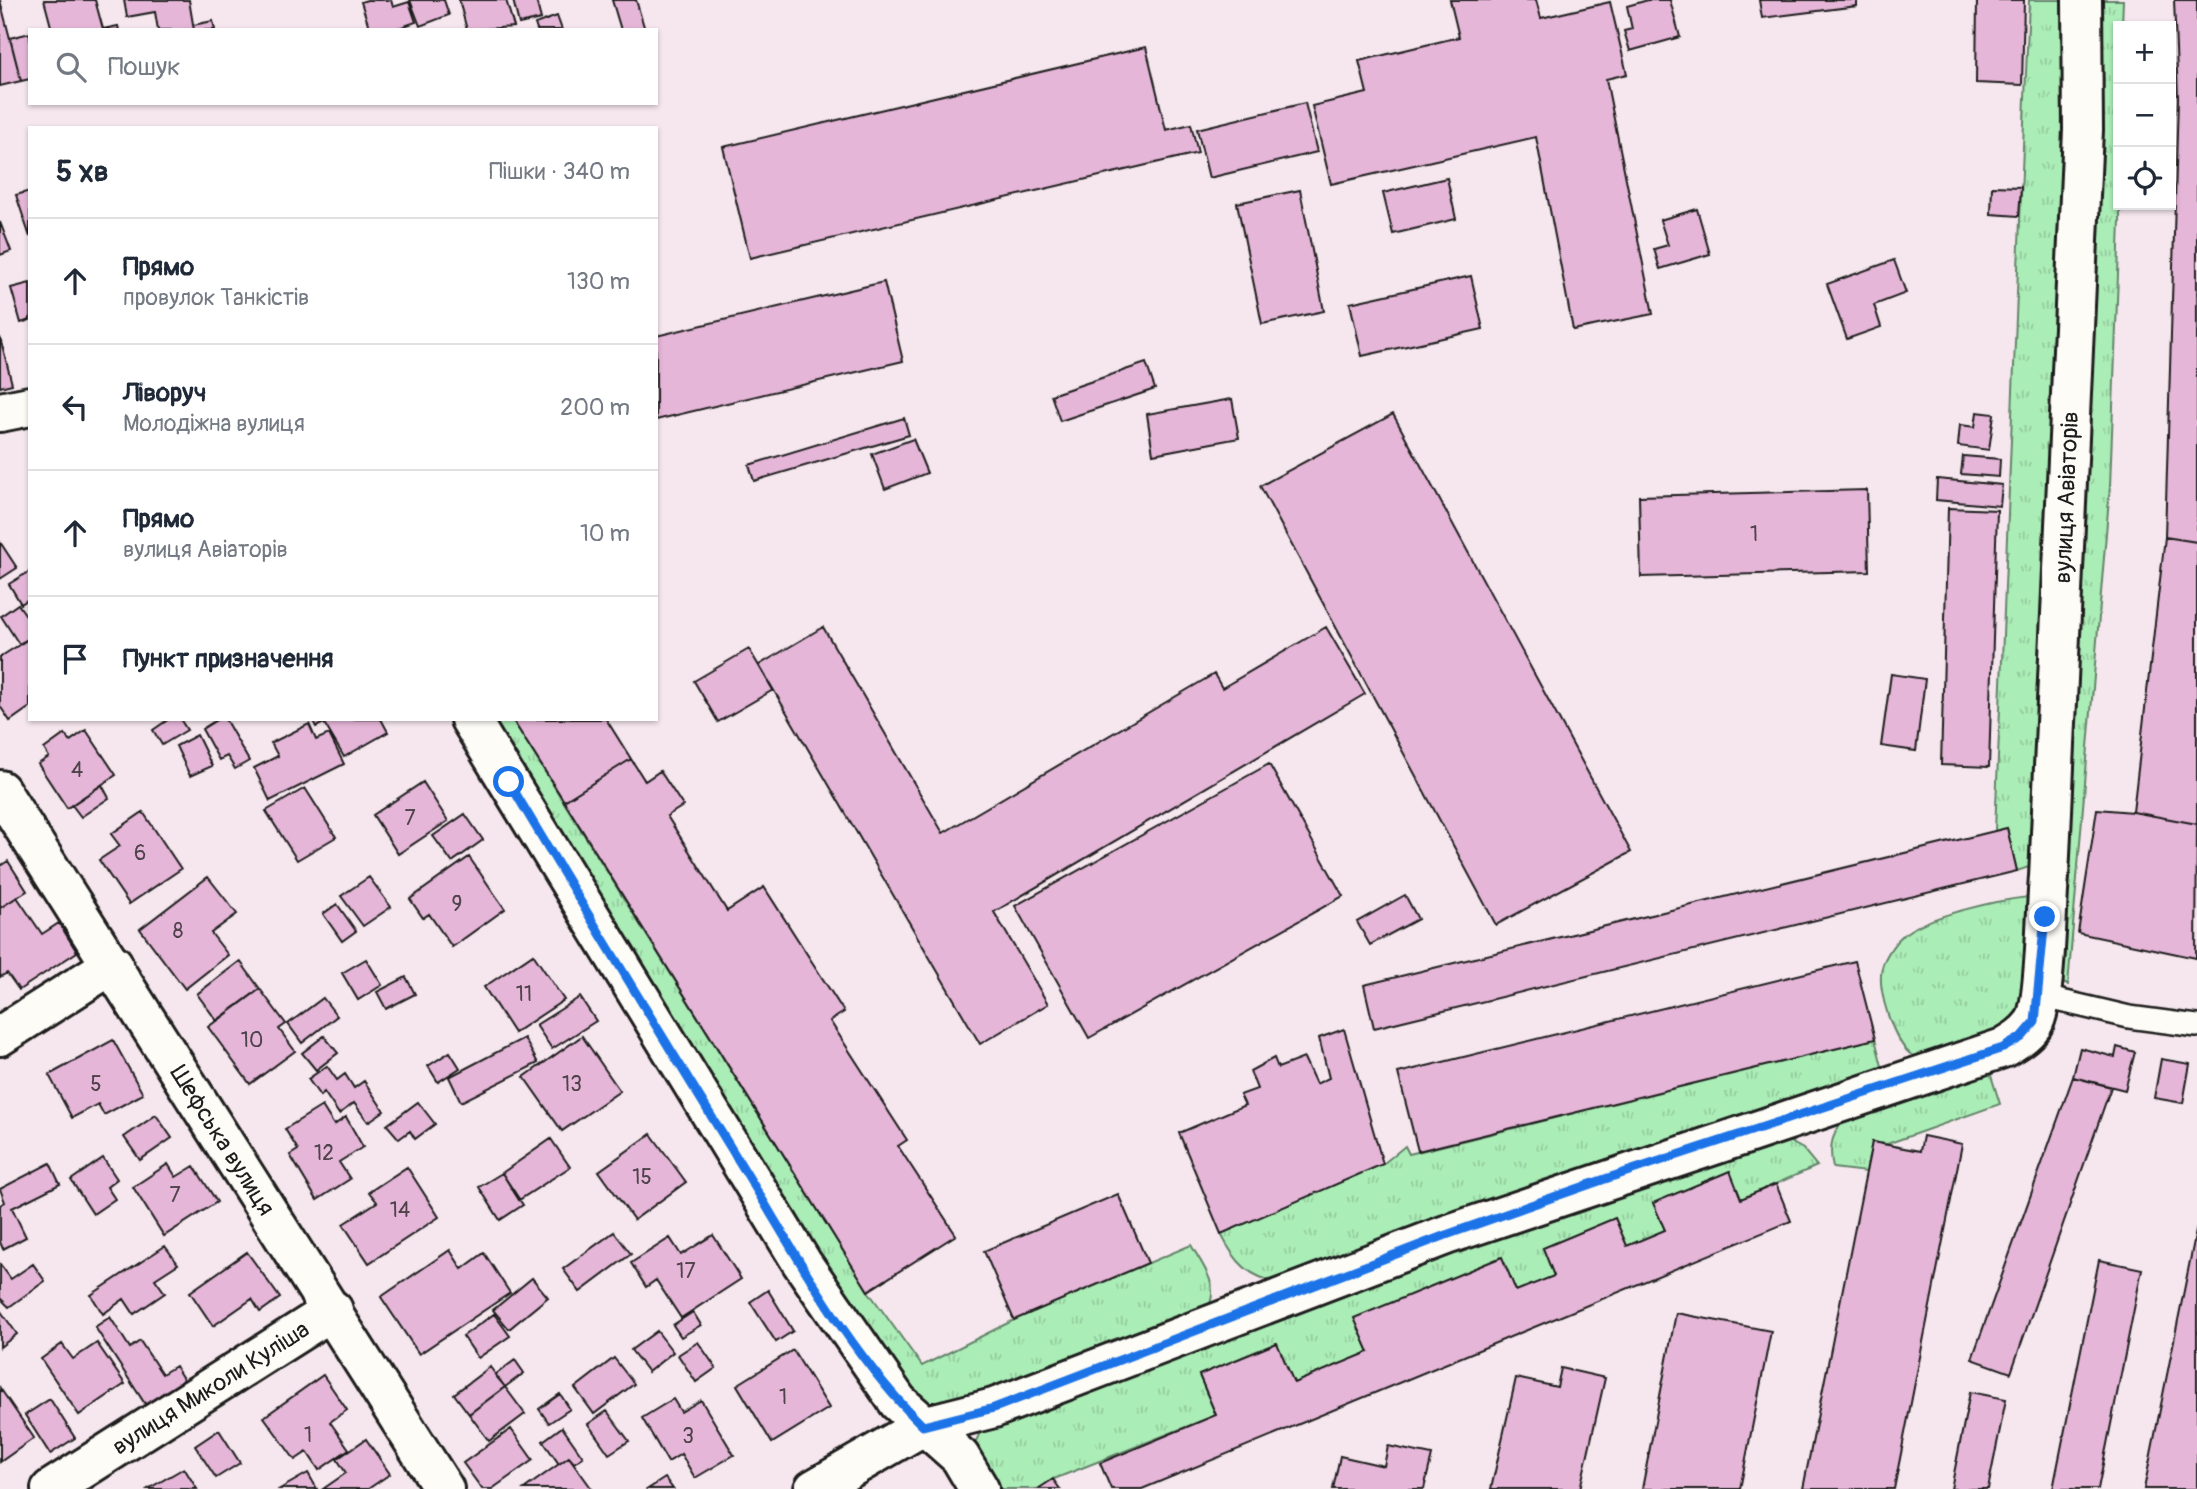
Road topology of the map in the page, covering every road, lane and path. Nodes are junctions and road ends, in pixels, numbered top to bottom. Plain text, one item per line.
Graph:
1 (2081, 0) edge
2 (28, 406) edge
3 (0, 412) edge
4 (471, 721) edge
5 (0, 790) edge
6 (113, 964) junction
7 (2040, 996) junction
8 (2197, 1026) edge
9 (0, 1036) edge
10 (333, 1310) junction
11 (923, 1426) junction
12 (51, 1489) edge
13 (444, 1489) edge
14 (814, 1489) edge
15 (979, 1489) edge

1 - 7 street, вулиця Авіаторів
2 - 3 street
4 - 11 street
5 - 6 street, Шефська вулиця
6 - 9 street
6 - 10 street, Шефська вулиця
7 - 8 lane
7 - 11 street, вулиця Авіаторів
10 - 12 street, вулиця Миколи Куліша
10 - 13 street, Шефська вулиця
11 - 14 street, вулиця Авіаторів
11 - 15 street

